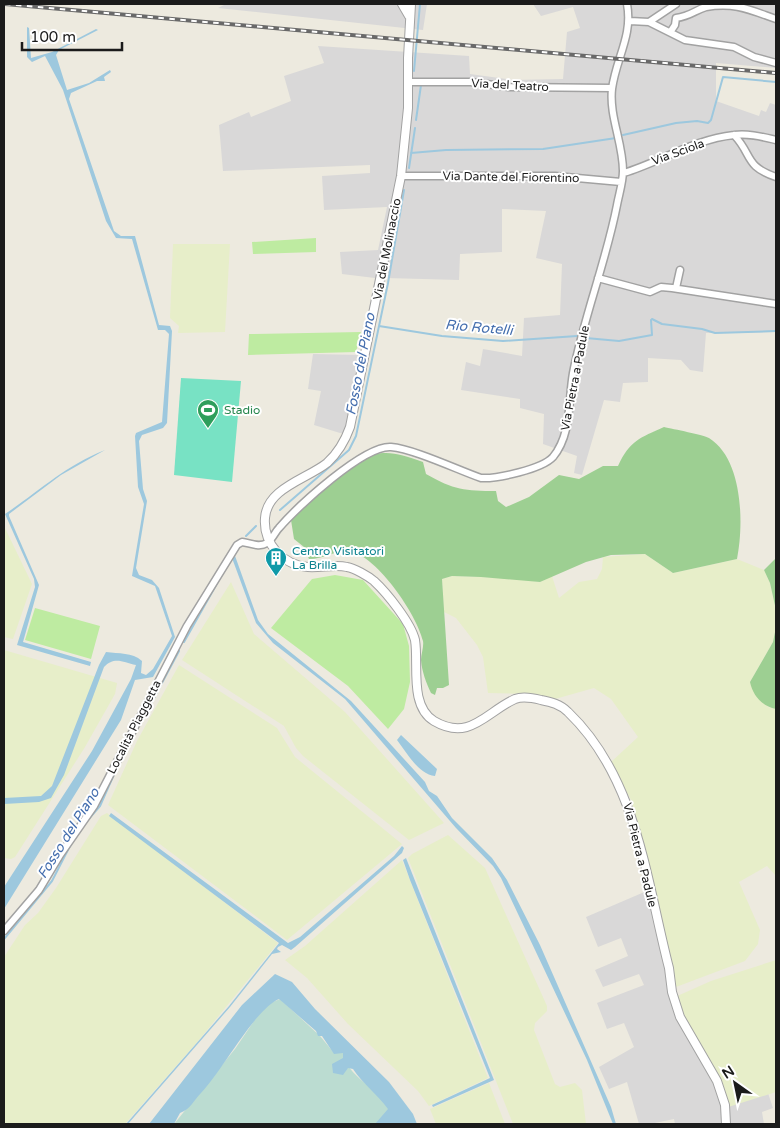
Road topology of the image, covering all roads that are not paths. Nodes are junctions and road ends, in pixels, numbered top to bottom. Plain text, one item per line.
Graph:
1 (402, 4) edge
2 (412, 4) edge
3 (627, 4) edge
4 (675, 4) edge
5 (409, 16) junction
6 (676, 18) junction
7 (776, 19) edge
8 (630, 20) junction
9 (649, 22) junction
10 (671, 31) junction
11 (776, 62) edge
12 (408, 82) junction
13 (612, 88) junction
14 (734, 135) junction
15 (776, 140) edge
16 (624, 173) junction
17 (401, 176) junction
18 (776, 177) edge
19 (621, 182) junction
20 (680, 270) dead end
21 (598, 278) junction
22 (676, 288) junction
23 (776, 304) edge
24 (269, 542) junction
25 (4, 932) edge
26 (726, 1124) edge

1 - 5 street
2 - 5 street, Via del Molinaccio
3 - 8 street, Via Pietra a Padule
4 - 6 street
4 - 9 street
5 - 12 street, Via del Molinaccio
6 - 7 street
6 - 10 street
8 - 9 street
8 - 13 street, Via Pietra a Padule
9 - 10 street
10 - 11 street
12 - 13 street, Via del Teatro
12 - 17 street, Via del Molinaccio
13 - 16 street, Via Pietra a Padule
14 - 15 street, Via Sciola
14 - 16 street, Via Sciola
14 - 18 street
16 - 19 street, Via Pietra a Padule
17 - 19 street, Via Dante del Fiorentino
17 - 24 street, Via del Molinaccio
19 - 21 street, Via Pietra a Padule
20 - 22 street
21 - 22 street
21 - 24 street, Via Pietra a Padule
22 - 23 street
24 - 25 street, Località Piaggetta
24 - 26 street, Via Pietra a Padule

